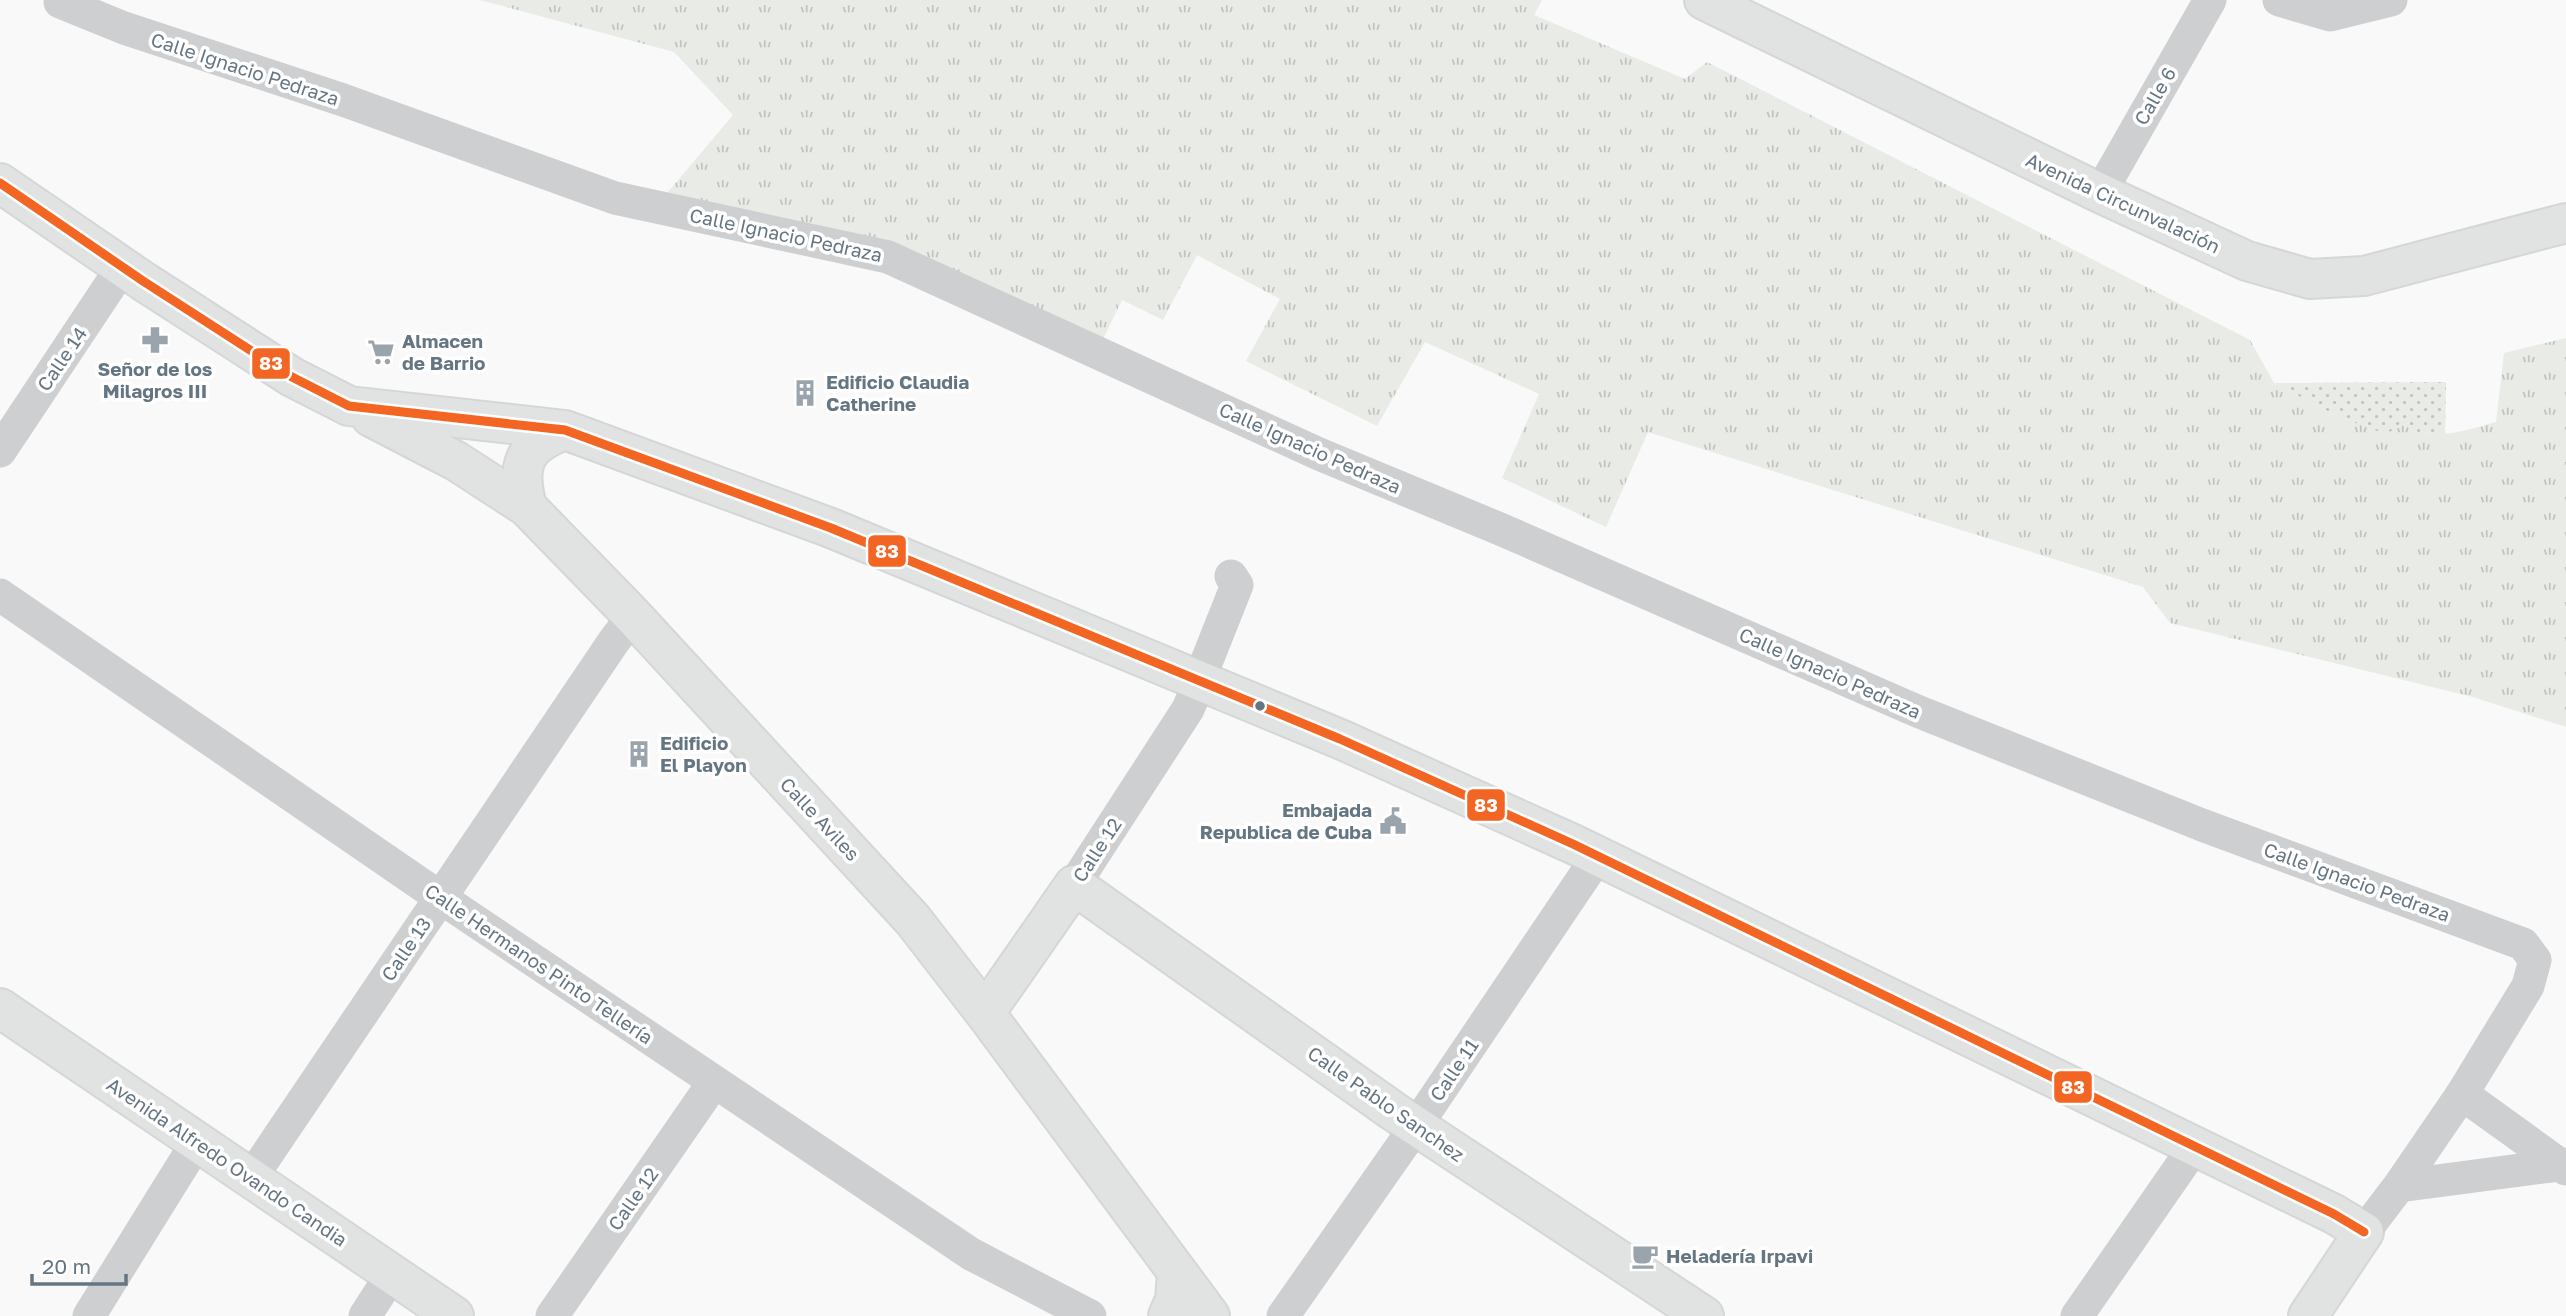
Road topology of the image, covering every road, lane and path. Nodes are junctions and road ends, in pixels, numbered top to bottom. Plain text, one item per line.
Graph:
1 (1704, 0) edge
2 (2210, 0) edge
3 (2279, 0) edge
4 (2391, 0) edge
5 (60, 2) dead end
6 (0, 183) edge
7 (2100, 193) junction
8 (2566, 223) edge
9 (123, 267) junction
10 (349, 406) junction
11 (565, 430) junction
12 (0, 451) edge
13 (527, 507) junction
14 (1231, 576) dead end
15 (0, 595) edge
16 (633, 616) junction
17 (1203, 672) junction
18 (1598, 856) junction
19 (1074, 885) junction
20 (441, 898) junction
21 (985, 1013) junction
22 (3, 1018) edge
23 (713, 1082) junction
24 (2462, 1094) junction
25 (1416, 1126) junction
26 (197, 1142) junction
27 (2195, 1146) junction
28 (2564, 1166) edge
29 (251, 1178) junction
30 (2399, 1186) junction
31 (2364, 1232) junction
32 (1177, 1273) junction
33 (391, 1274) junction
34 (89, 1316) edge
35 (365, 1316) edge
36 (453, 1316) edge
37 (552, 1316) edge
38 (1090, 1316) edge
39 (1168, 1316) edge
40 (1210, 1316) edge
41 (1283, 1316) edge
42 (1704, 1316) edge
43 (2077, 1316) edge
44 (2308, 1316) edge

1 - 7 main road, Avenida Circunvalación
2 - 7 street, Calle 6
3 - 4 street
5 - 24 street, Calle Ignacio Pedraza
6 - 9 main road, Calle Aviles
7 - 8 main road, Avenida Circunvalación
9 - 10 main road, Calle Aviles
9 - 12 street, Calle 14
10 - 11 main road
10 - 13 main road, Calle Aviles
11 - 13 main road
11 - 17 main road
13 - 16 main road, Calle Aviles
14 - 17 street, Calle 12
15 - 20 street, Calle Hermanos Pinto Tellería
16 - 20 street, Calle 13
16 - 21 main road, Calle Aviles
17 - 18 main road
17 - 19 street, Calle 12
18 - 25 street, Calle 11
18 - 27 main road
19 - 21 main road, Calle 12
19 - 25 main road, Calle Pablo Sanchez
20 - 23 street, Calle Hermanos Pinto Tellería
20 - 29 street, Calle 13
21 - 32 main road, Calle Aviles
22 - 26 main road, Avenida Alfredo Ovando Candia
23 - 37 street, Calle 12
23 - 38 street, Calle Hermanos Pinto Tellería
24 - 28 street
24 - 30 street
25 - 41 street, Calle 11
25 - 42 main road, Calle Pablo Sanchez
26 - 29 main road, Avenida Alfredo Ovando Candia
26 - 34 street
27 - 31 main road
27 - 43 street
28 - 30 street
29 - 33 main road, Avenida Alfredo Ovando Candia
30 - 31 street
31 - 44 main road
32 - 39 main road
32 - 40 main road, Calle Aviles
33 - 35 street
33 - 36 main road, Avenida Alfredo Ovando Candia

